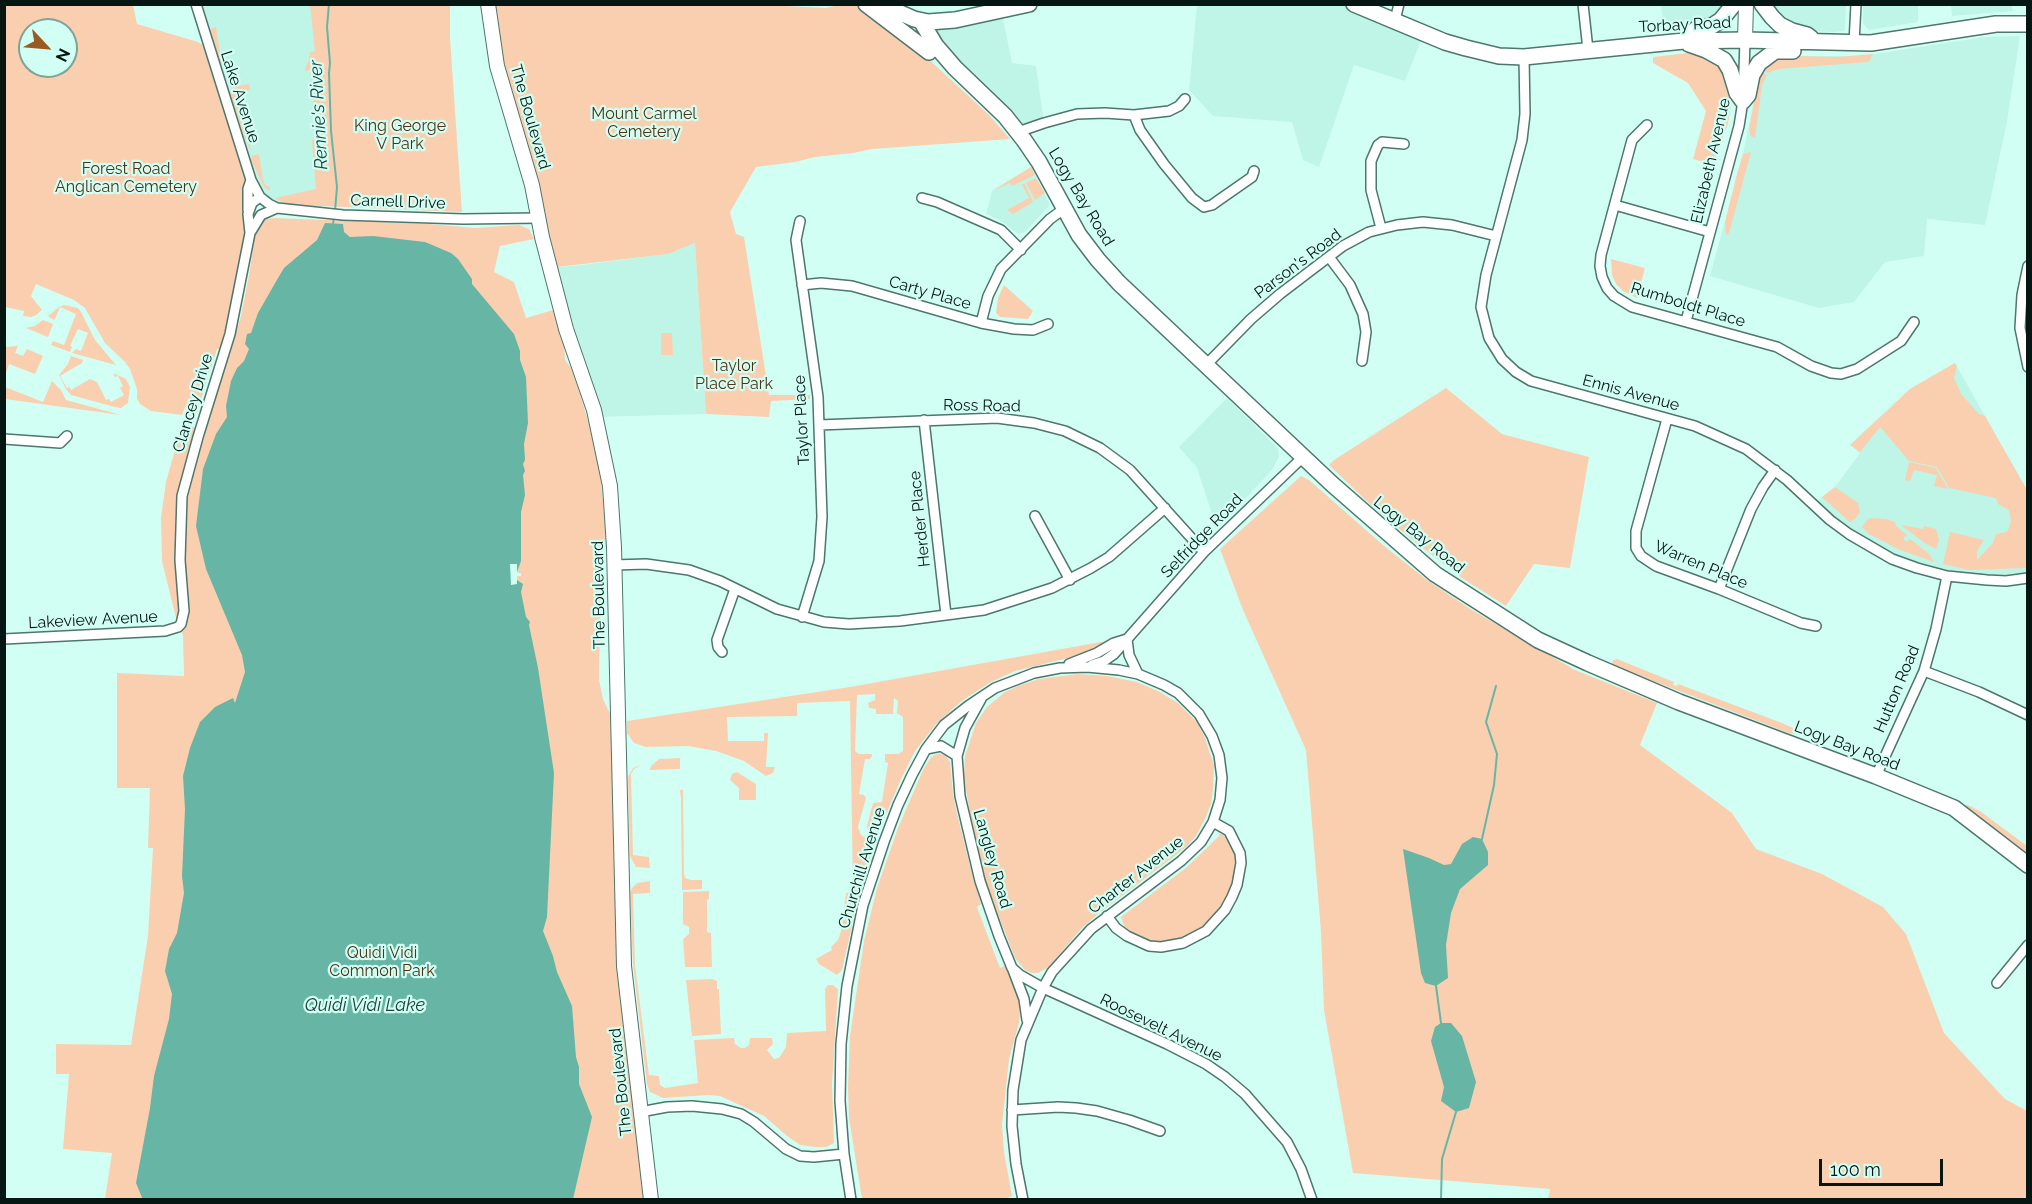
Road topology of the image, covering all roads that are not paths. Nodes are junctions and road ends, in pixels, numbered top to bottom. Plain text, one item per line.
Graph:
1 (196, 4) edge
2 (488, 4) edge
3 (866, 4) edge
4 (880, 4) edge
5 (1029, 4) edge
6 (1354, 4) edge
7 (1399, 4) edge
8 (1583, 4) edge
9 (1734, 4) edge
10 (1746, 4) edge
11 (1762, 4) edge
12 (1856, 4) edge
13 (955, 20) junction
14 (1395, 20) junction
15 (921, 21) junction
16 (2028, 24) edge
17 (1745, 40) junction
18 (1684, 41) junction
19 (1815, 43) junction
20 (1854, 43) junction
21 (1588, 50) junction
22 (929, 52) junction
23 (1524, 57) junction
24 (950, 62) junction
25 (1185, 99) dead end
26 (1743, 101) junction
27 (1134, 116) junction
28 (1647, 125) dead end
29 (1018, 132) junction
30 (1404, 144) dead end
31 (1254, 171) dead end
32 (251, 180) junction
33 (260, 197) junction
34 (922, 198) dead end
35 (1615, 205) junction
36 (277, 208) junction
37 (1065, 208) junction
38 (248, 214) junction
39 (539, 218) junction
40 (800, 221) dead end
41 (1381, 228) junction
42 (1710, 232) junction
43 (250, 233) junction
44 (1496, 236) junction
45 (1021, 250) junction
46 (1329, 257) junction
47 (2028, 266) edge
48 (802, 285) junction
49 (1686, 321) junction
50 (1914, 322) dead end
51 (981, 323) junction
52 (1048, 324) dead end
53 (1362, 361) dead end
54 (1207, 364) junction
55 (2028, 367) edge
56 (1667, 419) junction
57 (924, 420) junction
58 (819, 425) junction
59 (67, 436) dead end
60 (4, 439) edge
61 (1303, 457) junction
62 (1775, 470) junction
63 (1165, 508) junction
64 (1035, 516) dead end
65 (1204, 552) junction
66 (614, 566) junction
67 (1947, 576) junction
68 (2028, 578) edge
69 (1070, 580) junction
70 (735, 589) junction
71 (1719, 589) junction
72 (946, 615) junction
73 (801, 617) junction
74 (181, 624) joint
75 (1816, 626) dead end
76 (4, 639) edge
77 (1127, 639) junction
78 (722, 652) dead end
79 (1087, 667) junction
80 (1060, 668) junction
81 (1924, 671) junction
82 (1138, 674) junction
83 (984, 695) junction
84 (2028, 716) edge
85 (926, 748) junction
86 (957, 756) junction
87 (1876, 776) junction
88 (1214, 822) junction
89 (2028, 865) edge
90 (1107, 916) junction
91 (2028, 945) edge
92 (1012, 968) junction
93 (1997, 982) dead end
94 (1043, 988) junction
95 (1027, 1024) junction
96 (1012, 1110) junction
97 (640, 1112) junction
98 (1160, 1131) dead end
99 (844, 1155) junction
100 (651, 1200) edge
101 (851, 1200) edge
102 (1023, 1200) edge
103 (1312, 1200) edge

1 - 32 street, Lake Avenue
2 - 39 street, The Boulevard
3 - 22 main road, Logy Bay Road
4 - 15 main road
5 - 13 main road
6 - 14 main road, Torbay Road
7 - 14 street
8 - 21 street
9 - 18 main road
10 - 17 street, Elizabeth Avenue
11 - 19 main road
12 - 20 street
13 - 15 main road
13 - 24 main road
14 - 23 main road, Torbay Road
15 - 22 main road
15 - 24 main road, Logy Bay Road
16 - 20 main road, Torbay Road
17 - 18 main road, Torbay Road
17 - 19 main road, Torbay Road
17 - 26 street, Elizabeth Avenue
18 - 21 main road, Torbay Road
18 - 26 main road
19 - 20 main road, Torbay Road
19 - 26 main road
21 - 23 main road, Torbay Road
22 - 24 main road, Logy Bay Road
23 - 44 street, Ennis Avenue
24 - 29 main road, Logy Bay Road
25 - 27 street
26 - 42 street, Elizabeth Avenue
27 - 29 street
27 - 31 street
28 - 35 street, Rumboldt Place
29 - 37 main road, Logy Bay Road
30 - 41 street
32 - 33 street, Lake Avenue
32 - 38 street, Clancey Drive
33 - 36 street, Carnell Drive
33 - 38 street
34 - 45 street
35 - 42 street
35 - 49 street, Rumboldt Place
36 - 39 street, Carnell Drive
36 - 43 street
37 - 45 street
37 - 54 main road, Logy Bay Road
38 - 43 street, Clancey Drive
39 - 66 street, The Boulevard
40 - 48 street, Taylor Place
41 - 44 street, Parson's Road
41 - 46 street, Parson's Road
42 - 49 street, Elizabeth Avenue
43 - 74 street, Clancey Drive
44 - 56 street, Ennis Avenue
45 - 51 street
46 - 53 street
46 - 54 street, Parson's Road
47 - 55 street
48 - 51 street, Carty Place
48 - 58 street, Taylor Place
49 - 50 street, Rumboldt Place
51 - 52 street, Carty Place
54 - 61 main road, Logy Bay Road
56 - 62 street, Ennis Avenue
56 - 71 street, Warren Place
57 - 58 street, Ross Road
57 - 63 street, Ross Road
57 - 72 street, Herder Place
58 - 73 street, Taylor Place
59 - 60 street
61 - 65 street, Selfridge Road
61 - 87 main road, Logy Bay Road
62 - 67 street, Ennis Avenue
62 - 71 street
63 - 65 street, Ross Road
63 - 69 street
64 - 69 street
65 - 77 street, Selfridge Road
66 - 70 street
66 - 97 street, The Boulevard
67 - 68 street, Ennis Avenue
67 - 81 street, Hutton Road
69 - 72 street
70 - 73 street
70 - 78 street
71 - 75 street, Warren Place
72 - 73 street
74 - 76 street, Lakeview Avenue
77 - 79 street, Selfridge Road
77 - 80 street, Selfridge Road
77 - 82 street
79 - 80 street, Charter Avenue
79 - 82 street, Charter Avenue
80 - 83 street, Churchill Avenue
81 - 84 street
81 - 87 street, Hutton Road
82 - 88 street, Charter Avenue
83 - 85 street, Churchill Avenue
83 - 86 street, Langley Road
85 - 86 street
85 - 99 street, Churchill Avenue
86 - 92 street, Langley Road
87 - 89 main road, Logy Bay Road
88 - 90 street, Charter Avenue
88 - 90 street
90 - 94 street, Charter Avenue
91 - 93 street
92 - 94 street
92 - 95 street, Langley Road
94 - 95 street, Charter Avenue
94 - 103 street, Roosevelt Avenue
95 - 96 street, Charter Avenue
96 - 98 street
96 - 102 street, Charter Avenue
97 - 99 street
97 - 100 street, The Boulevard
99 - 101 street, Churchill Avenue

